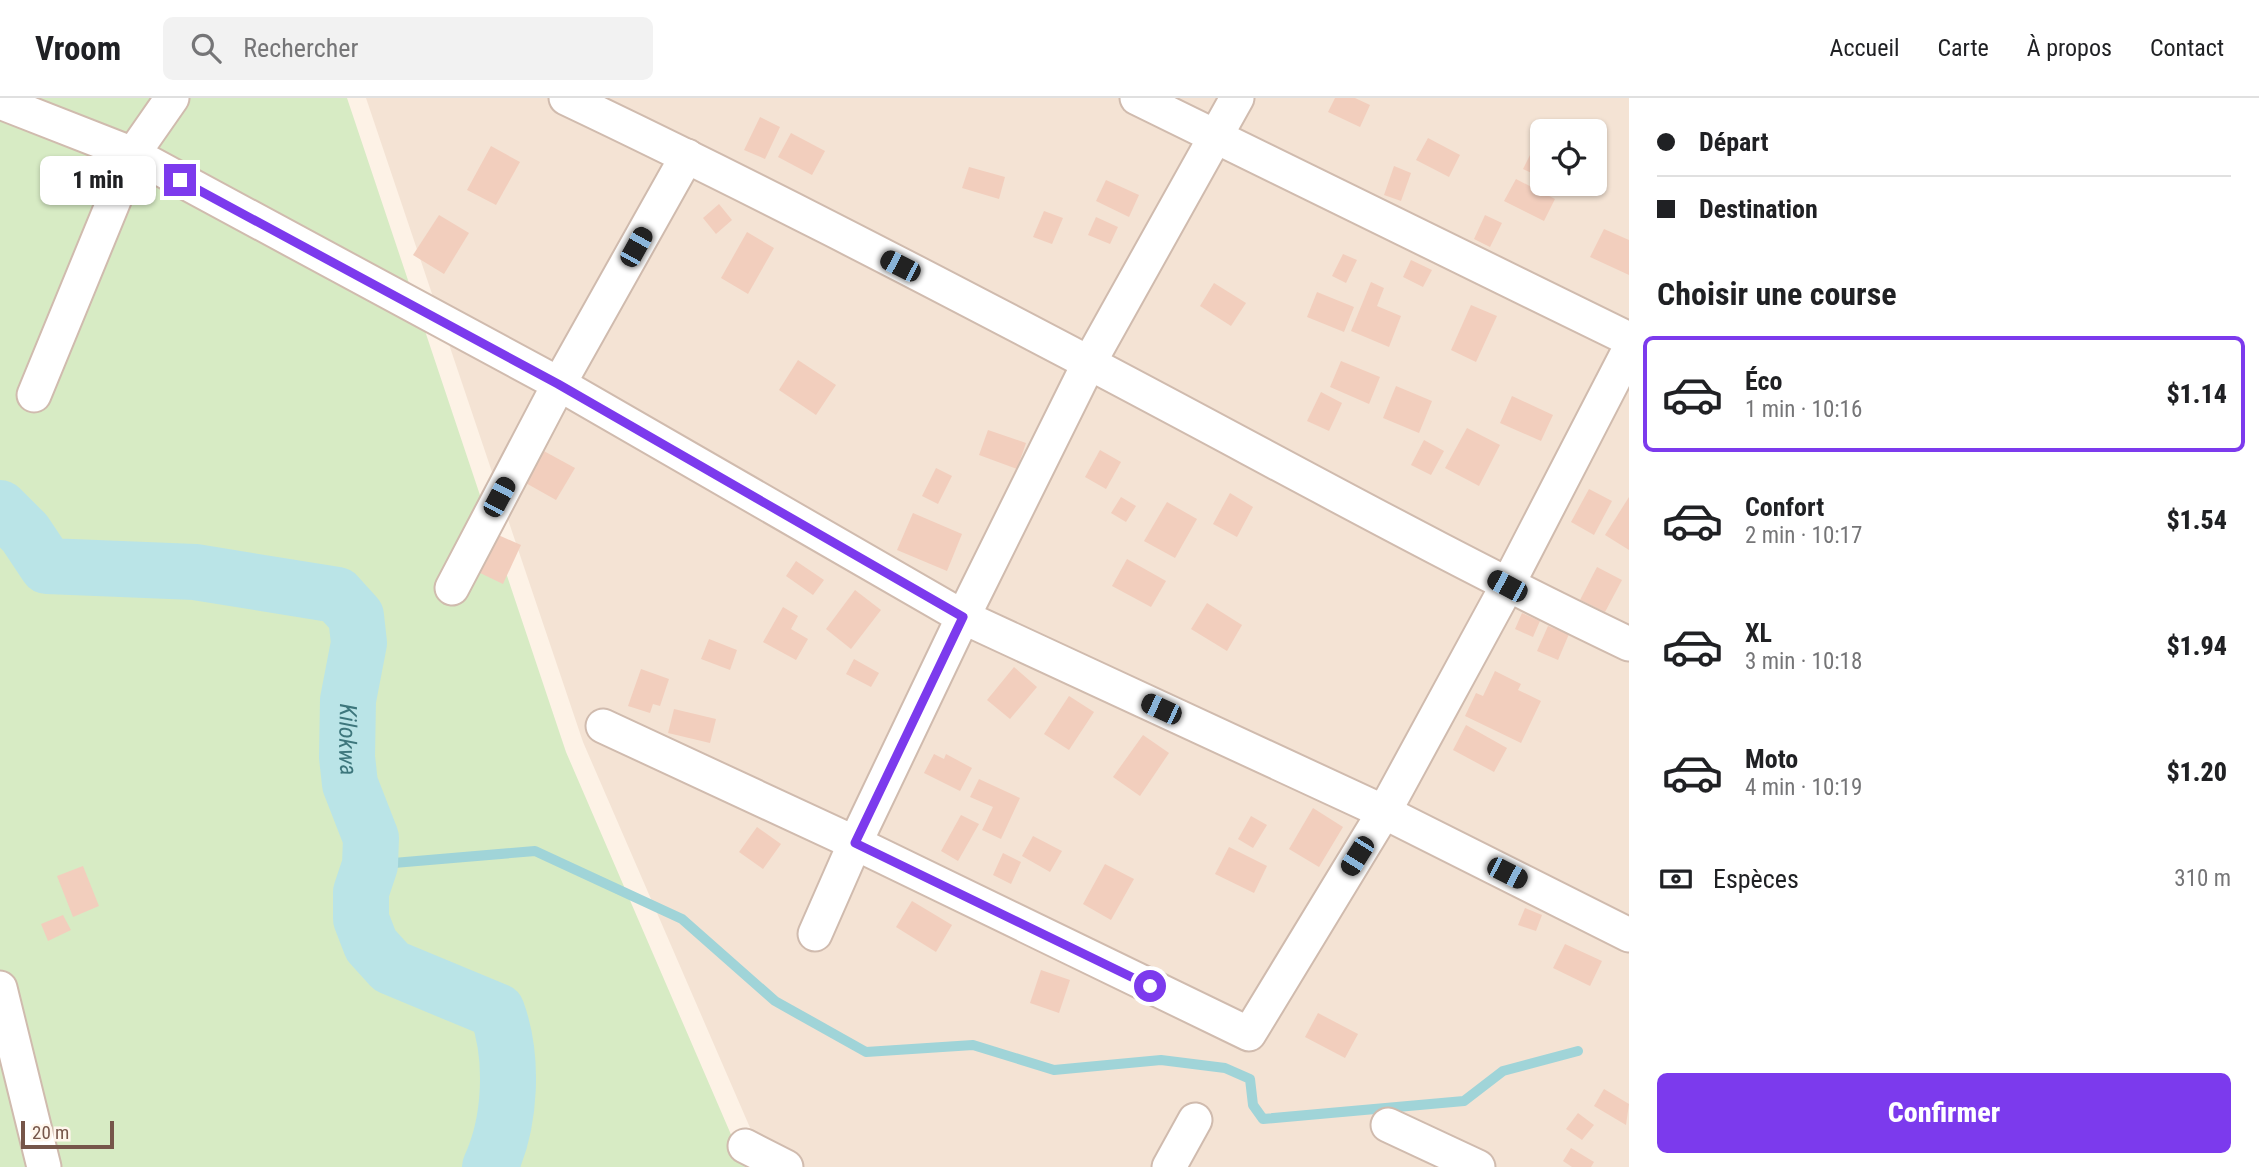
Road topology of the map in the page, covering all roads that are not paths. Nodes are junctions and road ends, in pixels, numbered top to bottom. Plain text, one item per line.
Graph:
1 (172, 98) edge
2 (566, 98) edge
3 (1137, 98) edge
4 (1237, 98) edge
5 (0, 102) edge
6 (1216, 138) junction
7 (132, 154) junction
8 (687, 156) junction
9 (1629, 339) edge
10 (1629, 350) edge
11 (1089, 363) junction
12 (558, 384) junction
13 (34, 395) dead end
14 (1507, 586) junction
15 (452, 588) dead end
16 (963, 617) junction
17 (1629, 644) edge
18 (603, 726) dead end
19 (1384, 812) junction
20 (855, 843) junction
21 (815, 934) dead end
22 (1629, 935) edge
23 (0, 988) edge
24 (1195, 1120) dead end
25 (1388, 1125) dead end
26 (745, 1146) dead end
27 (44, 1167) edge
28 (786, 1167) edge
29 (1169, 1167) edge
30 (1478, 1167) edge

1 - 7 street
2 - 8 street
3 - 6 street
4 - 6 street
5 - 7 street
6 - 9 street
6 - 11 street
7 - 12 street
7 - 13 street
8 - 11 street
8 - 12 street
10 - 14 street
11 - 14 street
11 - 16 street
12 - 15 street
12 - 16 street
14 - 17 street
14 - 19 street
16 - 19 street
16 - 20 street
18 - 20 street
19 - 20 street
19 - 22 street
20 - 21 street
23 - 27 street
24 - 29 street
25 - 30 street
26 - 28 street

